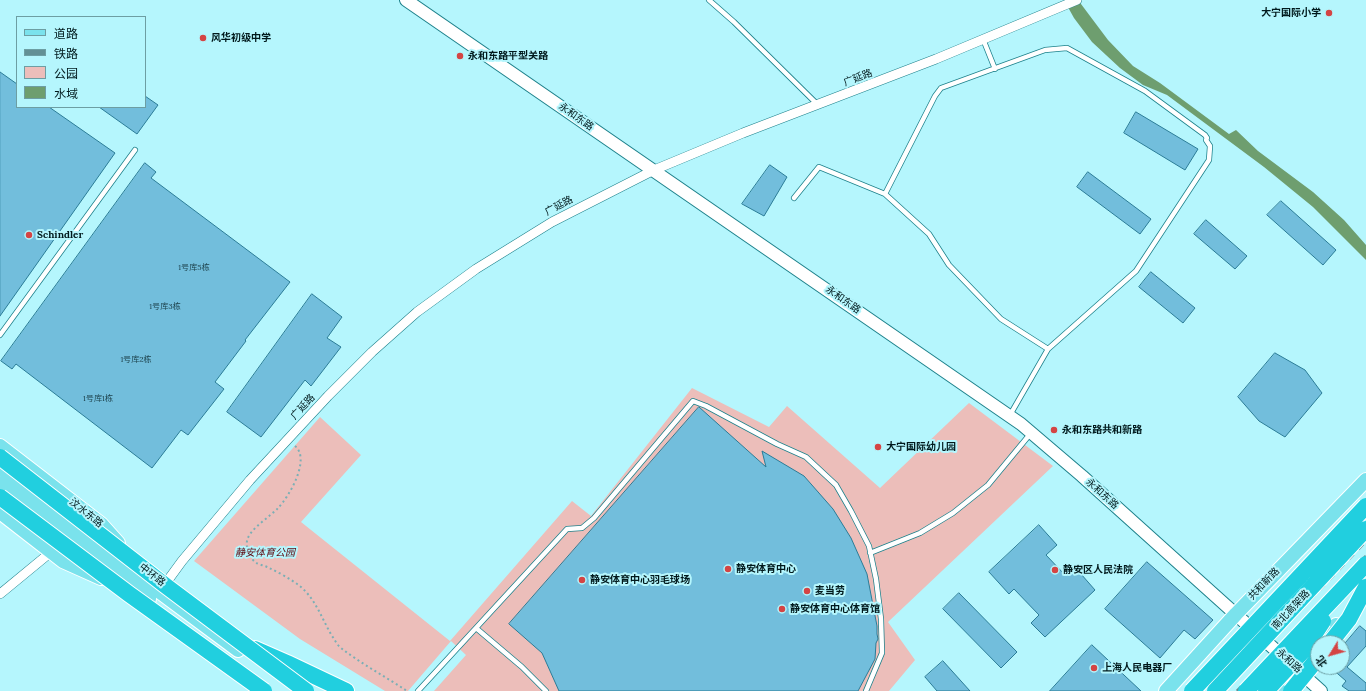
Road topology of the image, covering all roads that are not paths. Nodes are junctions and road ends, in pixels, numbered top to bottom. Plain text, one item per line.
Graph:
1 (406, 0) edge
2 (709, 0) edge
3 (1077, 0) edge
4 (983, 39) junction
5 (995, 69) junction
6 (818, 104) junction
7 (135, 150) dead end
8 (654, 170) junction
9 (885, 194) junction
10 (794, 198) dead end
11 (0, 335) edge
12 (1048, 349) junction
13 (1009, 416) junction
14 (1031, 433) junction
15 (0, 446) edge
16 (0, 457) edge
17 (0, 468) edge
18 (1366, 480) edge
19 (0, 484) edge
20 (0, 497) edge
21 (1366, 506) edge
22 (0, 512) edge
23 (1366, 512) edge
24 (1366, 529) edge
25 (51, 552) junction
26 (870, 553) junction
27 (1366, 564) edge
28 (1366, 570) edge
29 (1345, 586) junction
30 (1366, 587) edge
31 (1366, 591) edge
32 (0, 594) edge
33 (156, 596) junction
34 (1236, 614) junction
35 (476, 628) junction
36 (1255, 632) junction
37 (1327, 635) edge
38 (1336, 635) edge
39 (243, 645) junction
40 (1310, 655) edge
41 (1285, 658) junction
42 (260, 666) junction
43 (1310, 668) edge
44 (1297, 669) junction
45 (261, 689) edge
46 (272, 691) edge
47 (294, 691) edge
48 (306, 691) edge
49 (315, 691) edge
50 (346, 691) edge
51 (418, 691) edge
52 (546, 691) edge
53 (866, 691) edge
54 (1166, 691) edge
55 (1192, 691) edge
56 (1199, 691) edge
57 (1215, 691) edge
58 (1246, 691) edge
59 (1253, 691) edge
60 (1266, 691) edge
61 (1277, 691) edge
62 (1291, 691) edge
63 (1321, 691) edge

1 - 8 street, 永和东路
2 - 6 lane
3 - 4 street, 广延路
4 - 5 lane
4 - 6 street, 广延路
5 - 9 lane
5 - 12 lane
6 - 8 street, 广延路
7 - 11 lane
8 - 13 street, 永和东路
8 - 33 street, 广延路
9 - 10 lane
9 - 12 lane
12 - 13 lane
13 - 14 street, 永和东路
14 - 26 lane
14 - 34 street, 永和东路
15 - 33 main road, 汶水东路
16 - 39 highway, 中环路, bridge
17 - 33 main road, 汶水东路
18 - 34 main road, 共和新路
19 - 33 main road, 汶水东路
20 - 45 highway, bridge
21 - 55 highway, bridge
22 - 25 main road, 汶水东路
23 - 36 main road
24 - 57 highway, 南北高架路, bridge
25 - 32 street
25 - 33 main road, 汶水东路
26 - 35 lane
26 - 53 lane
27 - 29 highway, bridge
28 - 41 main road
29 - 58 highway, bridge
29 - 60 highway, bridge
30 - 38 highway, bridge
31 - 37 main road
33 - 42 main road, 汶水东路
33 - 46 main road, 汶水东路
34 - 36 street, 永和东路
34 - 54 main road, 共和新路
35 - 51 lane
35 - 52 lane
36 - 41 street, 永和路
36 - 56 main road
39 - 48 highway, 中环路, bridge
39 - 50 highway, bridge
40 - 44 main road
41 - 44 street, 永和路
41 - 59 main road
42 - 47 main road, 汶水东路
42 - 49 main road, 汶水东路
43 - 62 highway, bridge
44 - 61 main road
44 - 63 street, 永和路

